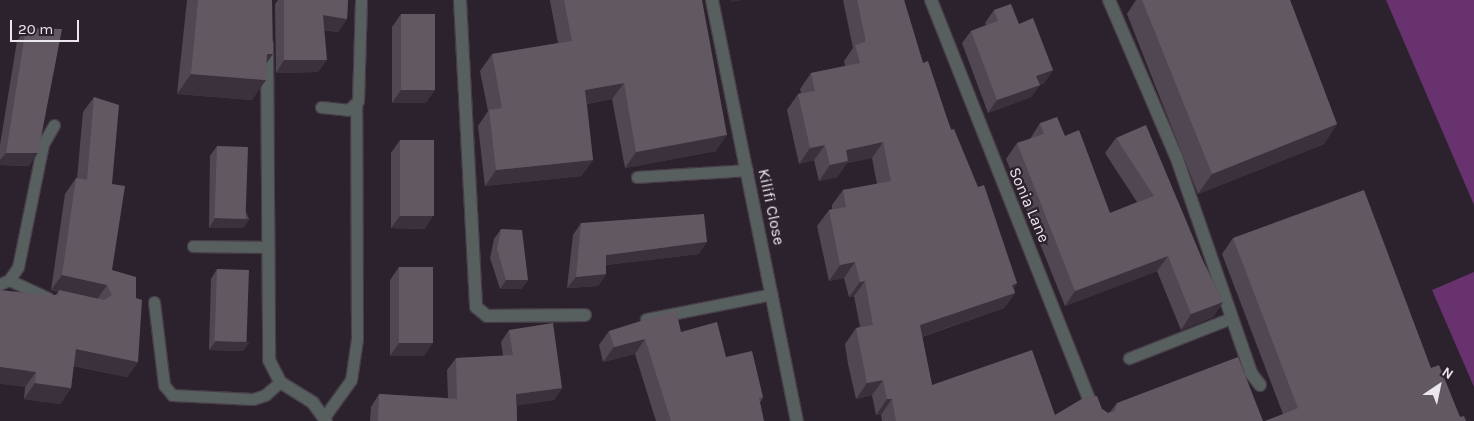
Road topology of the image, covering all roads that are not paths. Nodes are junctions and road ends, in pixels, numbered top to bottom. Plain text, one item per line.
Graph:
1 (361, 0) edge
2 (460, 0) edge
3 (712, 0) edge
4 (931, 0) edge
5 (1110, 0) edge
6 (267, 30) edge
7 (321, 107) dead end
8 (356, 107) junction
9 (54, 125) dead end
10 (747, 170) junction
11 (637, 177) dead end
12 (194, 246) dead end
13 (268, 247) junction
14 (4, 282) edge
15 (772, 294) junction
16 (56, 300) edge
17 (154, 302) dead end
18 (585, 315) dead end
19 (1231, 318) junction
20 (646, 319) edge
21 (1129, 358) dead end
22 (280, 382) junction
23 (1260, 385) dead end
24 (326, 418) edge
25 (797, 421) edge
26 (1098, 421) edge

1 - 8 lane
2 - 18 street
3 - 10 street, Kilifi Close
4 - 26 street, Sonia Lane
5 - 19 street
6 - 13 street
7 - 8 lane
8 - 24 lane
9 - 14 lane
10 - 11 lane
10 - 15 street, Kilifi Close
12 - 13 lane
13 - 22 street
14 - 16 lane
15 - 20 lane
15 - 25 street, Kilifi Close
17 - 22 lane
19 - 21 lane
19 - 23 street
22 - 24 street

